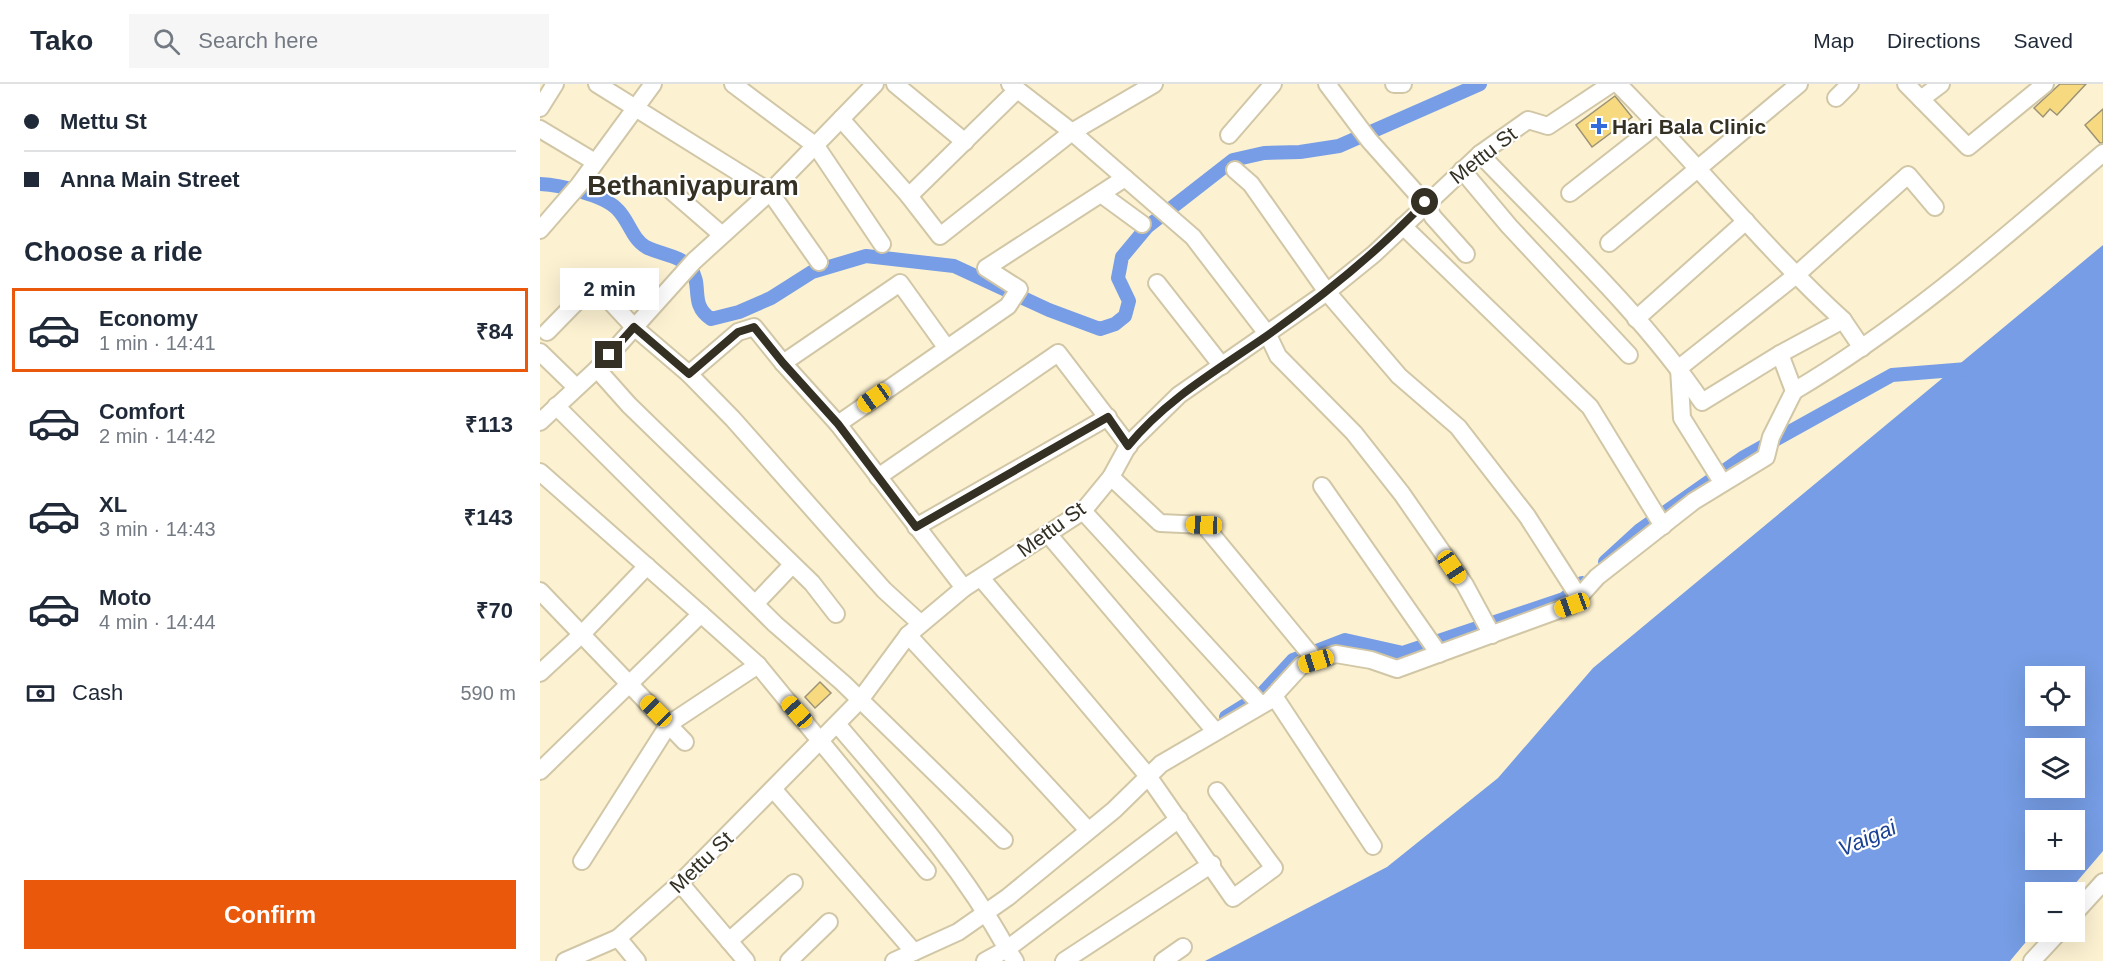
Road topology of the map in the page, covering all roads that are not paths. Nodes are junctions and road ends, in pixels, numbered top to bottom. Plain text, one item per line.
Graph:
1 (555, 84) edge
2 (597, 84) edge
3 (652, 84) edge
4 (733, 84) edge
5 (875, 84) edge
6 (896, 84) edge
7 (1154, 84) edge
8 (1273, 84) edge
9 (1327, 84) edge
10 (1394, 84) edge
11 (1403, 84) edge
12 (1611, 84) edge
13 (1618, 84) edge
14 (1799, 84) edge
15 (1850, 84) edge
16 (1906, 84) edge
17 (1941, 84) edge
18 (2045, 84) edge
19 (1014, 87) edge
20 (1836, 98) dead end
21 (1921, 99) junction
22 (540, 108) edge
23 (635, 108) junction
24 (841, 119) junction
25 (1658, 124) junction
26 (540, 129) edge
27 (1072, 132) junction
28 (1229, 135) dead end
29 (965, 142) junction
30 (816, 146) junction
31 (2103, 153) edge
32 (1480, 154) junction
33 (594, 162) junction
34 (1699, 169) junction
35 (1235, 170) dead end
36 (1462, 170) junction
37 (1125, 178) junction
38 (668, 188) dead end
39 (770, 192) junction
40 (1570, 193) dead end
41 (1101, 194) junction
42 (909, 196) junction
43 (1425, 202) junction
44 (1935, 207) dead end
45 (1746, 221) junction
46 (1142, 224) dead end
47 (1403, 226) junction
48 (540, 230) edge
49 (722, 234) junction
50 (1609, 243) dead end
51 (882, 244) dead end
52 (1466, 254) dead end
53 (819, 262) dead end
54 (1795, 276) junction
55 (1157, 283) dead end
56 (1327, 292) junction
57 (1636, 319) junction
58 (1843, 320) junction
59 (634, 327) junction
60 (547, 332) dead end
61 (1268, 335) junction
62 (946, 347) junction
63 (1862, 348) junction
64 (540, 352) edge
65 (1780, 354) junction
66 (1629, 355) dead end
67 (783, 363) junction
68 (1222, 366) junction
69 (1679, 368) junction
70 (597, 369) junction
71 (689, 374) junction
72 (576, 387) junction
73 (1794, 391) junction
74 (556, 406) junction
75 (1108, 417) junction
76 (540, 422) edge
77 (838, 424) junction
78 (1128, 446) junction
79 (540, 472) edge
80 (878, 477) junction
81 (1111, 477) junction
82 (1719, 477) junction
83 (1322, 486) dead end
84 (1083, 511) junction
85 (1659, 520) junction
86 (916, 527) junction
87 (1048, 534) junction
88 (792, 565) junction
89 (647, 566) junction
90 (981, 578) junction
91 (964, 588) junction
92 (540, 591) edge
93 (1576, 592) junction
94 (755, 604) junction
95 (701, 614) junction
96 (836, 614) dead end
97 (1488, 628) junction
98 (914, 629) junction
99 (581, 635) junction
100 (1434, 647) junction
101 (1312, 656) junction
102 (758, 665) junction
103 (540, 673) edge
104 (630, 685) junction
105 (860, 700) junction
106 (1261, 700) junction
107 (669, 724) junction
108 (837, 724) junction
109 (1212, 728) junction
110 (821, 740) junction
111 (685, 742) dead end
112 (540, 771) edge
113 (1145, 773) junction
114 (774, 790) junction
115 (1217, 790) dead end
116 (1179, 819) junction
117 (1086, 827) junction
118 (1004, 840) dead end
119 (1373, 846) dead end
120 (582, 861) dead end
121 (1212, 864) junction
122 (927, 871) dead end
123 (2103, 882) edge
124 (680, 883) junction
125 (794, 883) dead end
126 (2085, 902) edge
127 (984, 909) junction
128 (829, 922) dead end
129 (618, 938) junction
130 (729, 940) junction
131 (2050, 942) edge
132 (1183, 947) dead end
133 (912, 949) junction
134 (1011, 955) edge
135 (565, 961) edge
136 (637, 961) edge
137 (746, 961) edge
138 (789, 961) edge
139 (894, 961) edge
140 (985, 961) edge
141 (1064, 961) edge
142 (1163, 961) edge
143 (2032, 961) edge

1 - 22 street
2 - 23 street
3 - 23 street
4 - 30 street
5 - 24 street
6 - 29 street
7 - 27 street
8 - 28 street
9 - 43 street
10 - 11 street
12 - 32 street, Mettu St
13 - 25 street
14 - 34 street
15 - 20 street
16 - 21 street
17 - 21 street
18 - 21 street
19 - 27 street
19 - 29 street
23 - 33 street
23 - 39 street
24 - 30 street
24 - 42 street
25 - 34 street
25 - 40 street
26 - 33 street
27 - 37 street
27 - 42 street
29 - 42 street
30 - 39 street
30 - 51 street
31 - 63 street
32 - 36 street, Mettu St
32 - 57 street
33 - 48 street
34 - 45 street
34 - 50 street
35 - 56 street
36 - 43 street, Mettu St
36 - 66 street
37 - 41 street
37 - 61 street
38 - 49 street
39 - 49 street
39 - 53 street
41 - 46 street
41 - 62 street
43 - 47 street, Mettu St
43 - 52 street
44 - 54 street
45 - 54 street
45 - 57 street
47 - 56 street, Mettu St
47 - 85 street
49 - 59 street
54 - 58 street
54 - 69 street
55 - 68 street
56 - 61 street, Mettu St
56 - 93 street
57 - 69 street
58 - 63 street
58 - 65 street
59 - 60 street
59 - 70 street
59 - 71 street
61 - 68 street, Mettu St
61 - 97 street
62 - 67 street
62 - 77 street
63 - 73 street
64 - 72 street
65 - 69 street
65 - 73 street
67 - 71 street
67 - 77 street
68 - 78 street, Mettu St
69 - 82 street
70 - 72 street
70 - 88 street
71 - 98 street
72 - 74 street
73 - 82 street
74 - 76 street
74 - 94 street
75 - 78 street
75 - 80 street
75 - 86 street
77 - 80 street
78 - 81 street, Mettu St
79 - 89 street
80 - 86 street
81 - 84 street, Mettu St
81 - 101 street
82 - 85 street
83 - 100 street
84 - 87 street, Mettu St
84 - 106 street
85 - 93 street
86 - 91 street
87 - 90 street, Mettu St
87 - 109 street
88 - 94 street
88 - 96 street
89 - 95 street
89 - 99 street
90 - 91 street, Mettu St
90 - 113 street
91 - 98 street, Mettu St
92 - 99 street
93 - 97 street
94 - 105 street
95 - 102 street
95 - 104 street
97 - 100 street
98 - 105 street, Mettu St
98 - 117 street
99 - 103 street
99 - 104 street
100 - 101 street
101 - 106 street
102 - 107 street
102 - 110 street
104 - 107 street
104 - 112 street
105 - 108 street, Mettu St
105 - 118 street
106 - 109 street
106 - 119 street
107 - 111 street
107 - 120 street
108 - 110 street, Mettu St
108 - 127 street
109 - 113 street
110 - 114 street, Mettu St
110 - 122 street
113 - 116 street
113 - 117 street
114 - 124 street, Mettu St
114 - 133 street
115 - 121 street
116 - 121 street
116 - 134 street
117 - 127 street
121 - 141 street
123 - 126 street
124 - 129 street, Mettu St
124 - 130 street
125 - 130 street
127 - 133 street
127 - 134 street
128 - 138 street
129 - 135 street, Mettu St
129 - 136 street
130 - 137 street
131 - 143 street
132 - 142 street
133 - 139 street
134 - 140 street

